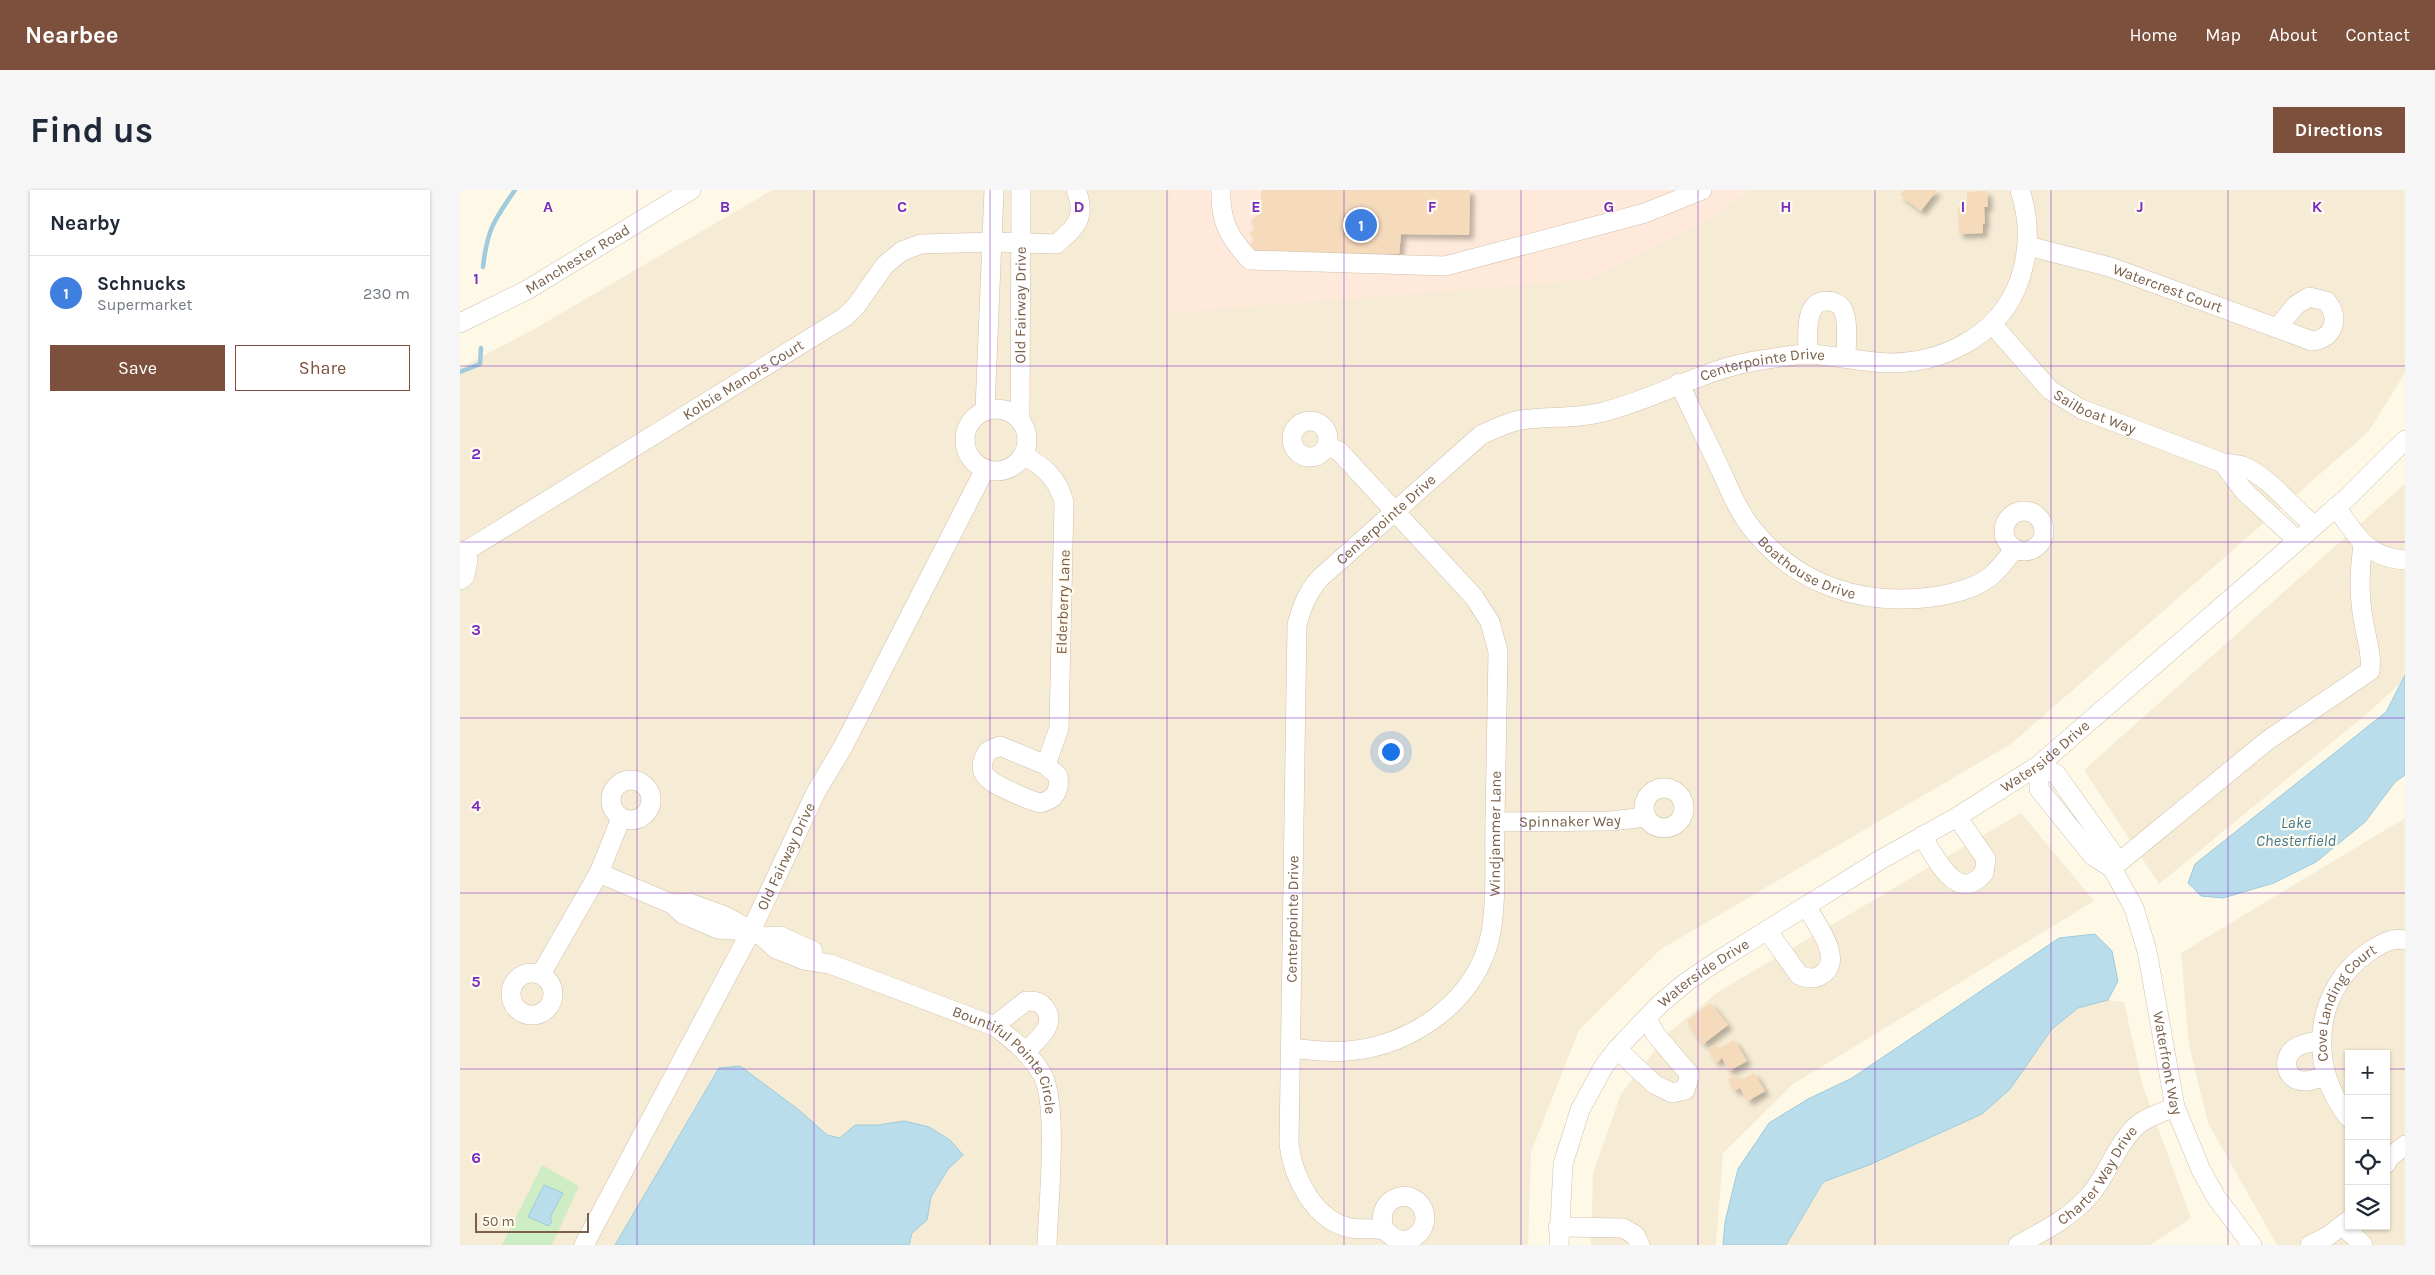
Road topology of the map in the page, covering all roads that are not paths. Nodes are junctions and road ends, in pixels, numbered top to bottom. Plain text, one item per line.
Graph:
1 (691, 190) edge
2 (994, 190) edge
3 (1021, 190) edge
4 (1076, 190) edge
5 (1220, 190) edge
6 (1702, 190) edge
7 (2020, 190) edge
8 (993, 242) junction
9 (1020, 244) junction
10 (2028, 246) junction
11 (460, 323) edge
12 (1992, 324) junction
13 (2278, 328) junction
14 (1808, 354) junction
15 (1846, 357) junction
16 (1679, 383) junction
17 (985, 410) junction
18 (1020, 420) junction
19 (2405, 440) edge
20 (1328, 446) dead end
21 (1023, 455) junction
22 (2223, 463) junction
23 (985, 469) junction
24 (2336, 507) junction
25 (1396, 512) junction
26 (2314, 525) junction
27 (2296, 540) junction
28 (2363, 545) junction
29 (2014, 550) dead end
30 (462, 551) edge
31 (2405, 560) edge
32 (460, 580) edge
33 (1046, 765) dead end
34 (2039, 765) junction
35 (1957, 816) junction
36 (1646, 817) dead end
37 (621, 818) dead end
38 (1495, 822) junction
39 (1922, 836) junction
40 (2112, 868) junction
41 (599, 873) junction
42 (1806, 906) junction
43 (1767, 930) junction
44 (757, 934) junction
45 (2405, 940) edge
46 (541, 974) dead end
47 (1646, 1019) junction
48 (994, 1026) junction
49 (2322, 1040) junction
50 (1290, 1048) junction
51 (1617, 1049) junction
52 (1026, 1052) junction
53 (2326, 1076) junction
54 (2175, 1107) junction
55 (2345, 1112) edge
56 (2405, 1145) edge
57 (2390, 1157) edge
58 (2345, 1224) edge
59 (2351, 1230) edge
60 (1385, 1231) dead end
61 (1558, 1236) edge
62 (584, 1245) edge
63 (1047, 1245) edge
64 (1640, 1245) edge
65 (2018, 1245) edge
66 (2252, 1245) edge
67 (2310, 1245) edge
68 (2363, 1245) edge

1 - 11 street, Manchester Road
2 - 8 street, Old Fairway Drive
3 - 9 street, Old Fairway Drive
4 - 9 street, Kolbie Manors Court
5 - 6 street
7 - 10 street, Centerpointe Drive
8 - 9 street, Kolbie Manors Court
8 - 17 street, Old Fairway Drive
8 - 30 street, Kolbie Manors Court
9 - 18 street, Old Fairway Drive
10 - 12 street, Centerpointe Drive
10 - 13 street, Watercrest Court
12 - 15 street, Centerpointe Drive
12 - 22 street, Sailboat Way
13 - 13 street, Watercrest Court
14 - 15 street, Centerpointe Drive
14 - 15 street
14 - 16 street, Centerpointe Drive
16 - 25 street, Centerpointe Drive
16 - 29 street, Boathouse Drive
17 - 18 street
17 - 23 street
18 - 21 street, Old Fairway Drive
19 - 24 street, Waterside Drive
20 - 25 street, Windjammer Lane
21 - 23 street
21 - 33 street, Elderberry Lane
22 - 26 street, Sailboat Way
22 - 27 street
23 - 44 street, Old Fairway Drive
24 - 26 street, Waterside Drive
24 - 28 street
25 - 38 street, Windjammer Lane
25 - 50 street, Centerpointe Drive
26 - 27 street, Waterside Drive
27 - 34 street, Waterside Drive
28 - 31 street
28 - 40 street
30 - 32 street, Kolbie Manors Court
34 - 35 street, Waterside Drive
34 - 40 street, Waterfront Way
35 - 39 street, Waterside Drive
35 - 39 street
36 - 38 street, Spinnaker Way
37 - 41 street
38 - 50 street, Windjammer Lane
39 - 42 street, Waterside Drive
40 - 54 street, Waterfront Way
41 - 44 street
41 - 46 street
42 - 43 street, Waterside Drive
42 - 43 street
43 - 47 street, Waterside Drive
44 - 48 street, Bountiful Pointe Circle
44 - 62 street, Old Fairway Drive
45 - 49 street, Cove Landing Court
47 - 51 street, Waterside Drive
47 - 51 street, Waterside Drive
48 - 52 street, Bountiful Pointe Circle
48 - 52 street
49 - 53 street, Cove Landing Court
49 - 53 street
50 - 60 street, Centerpointe Drive
51 - 61 street, Waterside Drive
52 - 63 street, Bountiful Pointe Circle
53 - 55 street, Cove Landing Court
54 - 65 street, Charter Way Drive
54 - 66 street, Waterfront Way
56 - 57 street
58 - 67 street
59 - 68 street
61 - 64 street

